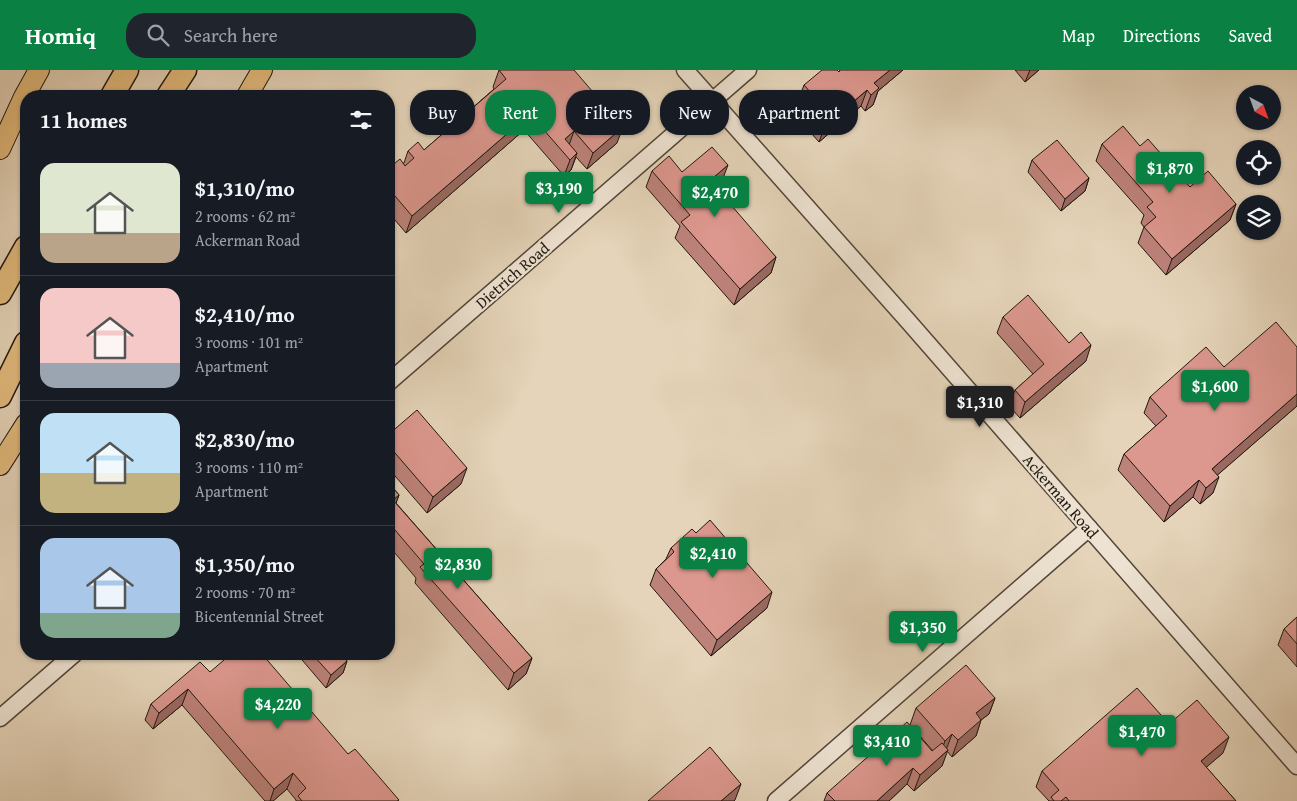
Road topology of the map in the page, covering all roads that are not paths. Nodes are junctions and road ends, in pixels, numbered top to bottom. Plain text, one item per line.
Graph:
1 (39, 70) edge
2 (127, 70) edge
3 (176, 70) edge
4 (185, 70) edge
5 (262, 70) edge
6 (685, 70) edge
7 (748, 70) edge
8 (28, 90) edge
9 (115, 90) edge
10 (165, 90) edge
11 (172, 90) edge
12 (250, 90) edge
13 (703, 90) edge
14 (725, 90) edge
15 (20, 106) edge
16 (729, 119) edge
17 (674, 135) edge
18 (0, 149) edge
19 (20, 258) edge
20 (0, 293) edge
21 (20, 349) edge
22 (20, 355) edge
23 (395, 377) edge
24 (0, 385) edge
25 (0, 396) edge
26 (20, 433) edge
27 (0, 465) edge
28 (1090, 528) junction
29 (67, 660) edge
30 (0, 718) edge
31 (1297, 766) edge
32 (776, 801) edge

1 - 8 main road
2 - 9 highway
3 - 10 highway
4 - 11 highway
5 - 12 main road
6 - 13 street, Ackerman Road
7 - 14 street, Dietrich Road
15 - 18 main road
16 - 28 street, Ackerman Road
17 - 23 street, Dietrich Road
19 - 20 highway
21 - 24 highway
22 - 25 highway
26 - 27 main road
28 - 31 street, Ackerman Road
28 - 32 street
29 - 30 street

